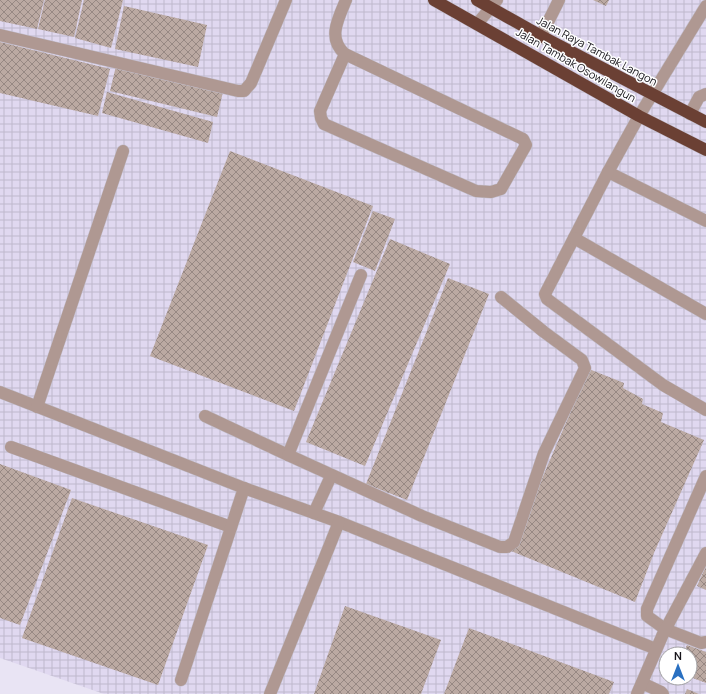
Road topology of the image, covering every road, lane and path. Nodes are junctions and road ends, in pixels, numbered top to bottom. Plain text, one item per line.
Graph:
1 (286, 0) edge
2 (346, 0) edge
3 (434, 0) edge
4 (477, 0) edge
5 (556, 1) edge
6 (495, 4) edge
7 (706, 6) edge
8 (477, 24) junction
9 (0, 35) edge
10 (541, 36) junction
11 (346, 54) junction
12 (652, 94) junction
13 (706, 94) edge
14 (690, 114) junction
15 (639, 116) junction
16 (706, 122) edge
17 (706, 150) edge
18 (123, 151) dead end
19 (608, 172) junction
20 (706, 221) edge
21 (574, 238) junction
22 (361, 275) dead end
23 (501, 297) dead end
24 (706, 314) edge
25 (0, 392) edge
26 (37, 407) junction
27 (706, 410) edge
28 (205, 416) dead end
29 (11, 447) dead end
30 (288, 455) junction
31 (331, 476) junction
32 (706, 476) edge
33 (244, 488) junction
34 (314, 513) junction
35 (339, 522) junction
36 (231, 527) junction
37 (706, 553) edge
38 (665, 629) junction
39 (706, 642) edge
40 (656, 649) junction
41 (181, 680) dead end
42 (640, 688) edge
43 (270, 694) edge
44 (663, 694) edge

1 - 9 lane
2 - 11 lane
3 - 8 highway, Jalan Tambak Osowilangun
4 - 6 highway, Jalan Raya Tambak Langon
5 - 10 lane
6 - 8 lane
6 - 10 highway, Jalan Raya Tambak Langon
7 - 12 lane
8 - 15 highway, Jalan Tambak Osowilangun
10 - 12 highway, Jalan Raya Tambak Langon
11 - 11 lane
12 - 14 highway, Jalan Raya Tambak Langon
12 - 15 lane
13 - 14 lane
14 - 16 highway, Jalan Raya Tambak Langon
15 - 17 highway, Jalan Tambak Osowilangun
15 - 19 lane
18 - 26 lane
19 - 20 lane
19 - 21 lane
21 - 24 lane
21 - 27 lane
22 - 30 lane
23 - 31 lane
25 - 26 lane
26 - 33 lane
28 - 30 lane
29 - 36 lane
30 - 31 lane
31 - 34 lane
32 - 38 lane
33 - 34 lane
33 - 36 lane
34 - 35 lane
35 - 40 lane
35 - 43 lane
36 - 41 lane
37 - 38 lane
38 - 39 lane
38 - 40 lane
40 - 42 lane
42 - 44 lane

